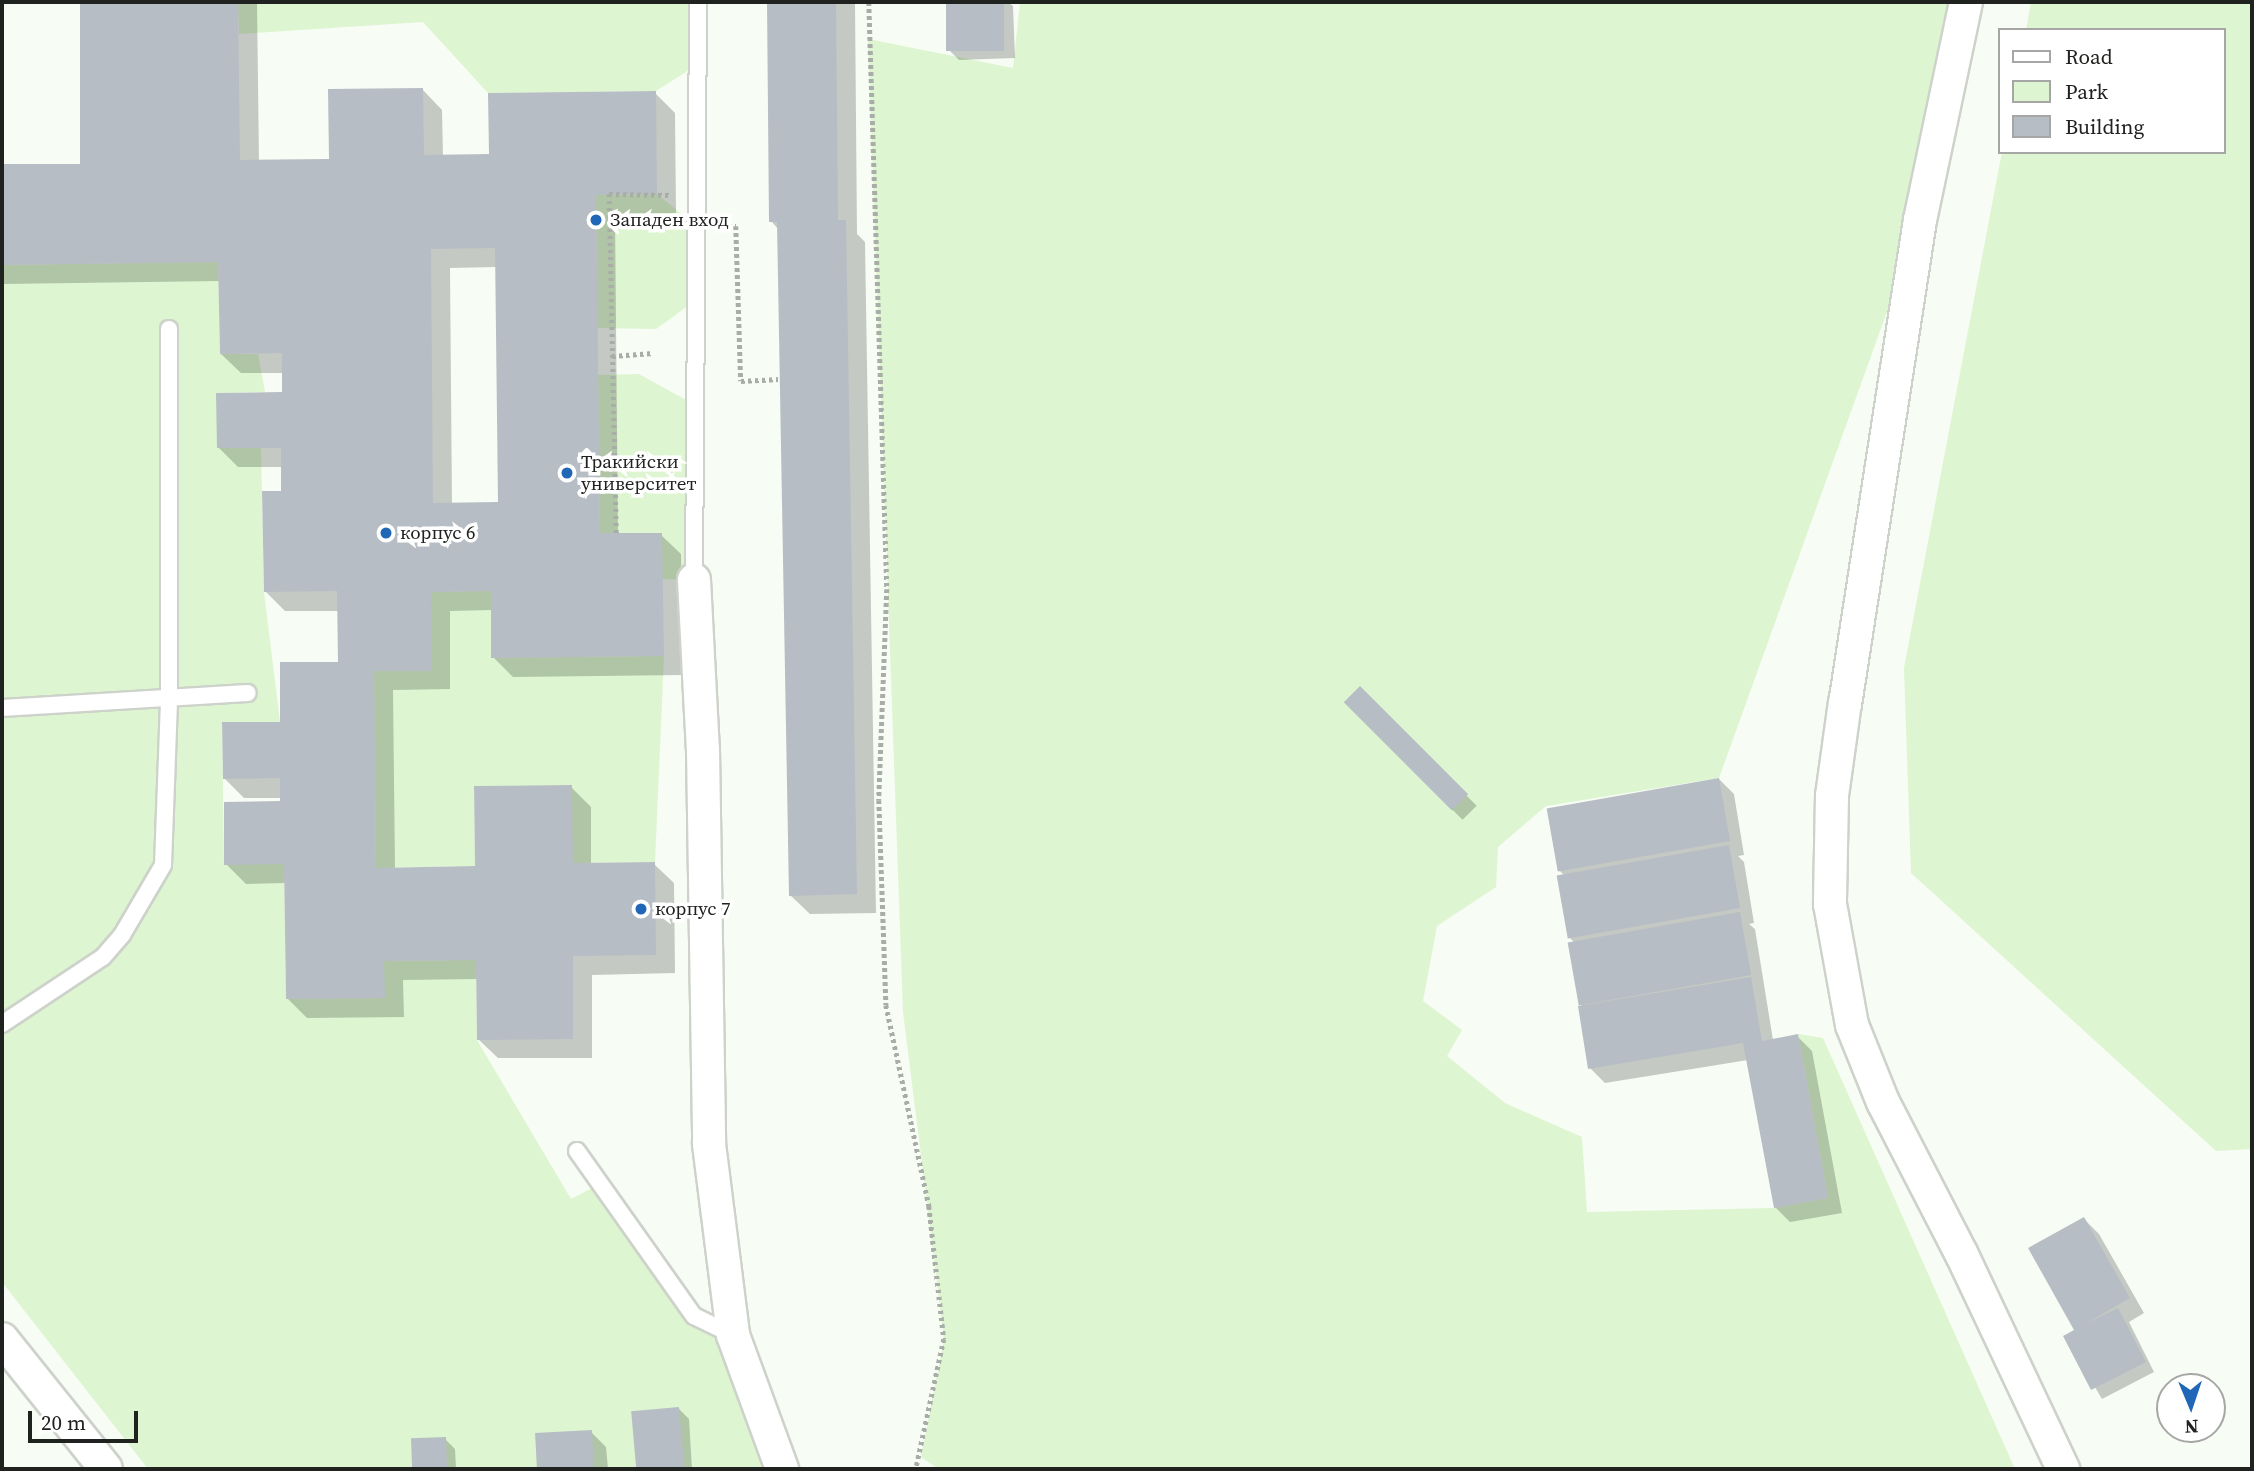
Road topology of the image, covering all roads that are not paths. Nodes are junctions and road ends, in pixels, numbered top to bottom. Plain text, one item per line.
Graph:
1 (698, 2) edge
2 (1966, 2) edge
3 (169, 329) dead end
4 (694, 580) joint
5 (248, 693) dead end
6 (169, 698) junction
7 (2, 708) edge
8 (2, 1024) edge
9 (577, 1152) dead end
10 (733, 1335) junction
11 (2, 1339) edge
12 (106, 1469) edge
13 (782, 1469) edge
14 (2063, 1469) edge

1 - 4 lane
2 - 14 street
3 - 6 lane
4 - 10 street
5 - 6 lane
6 - 7 lane
6 - 8 lane
9 - 10 lane
10 - 13 street
11 - 12 street

